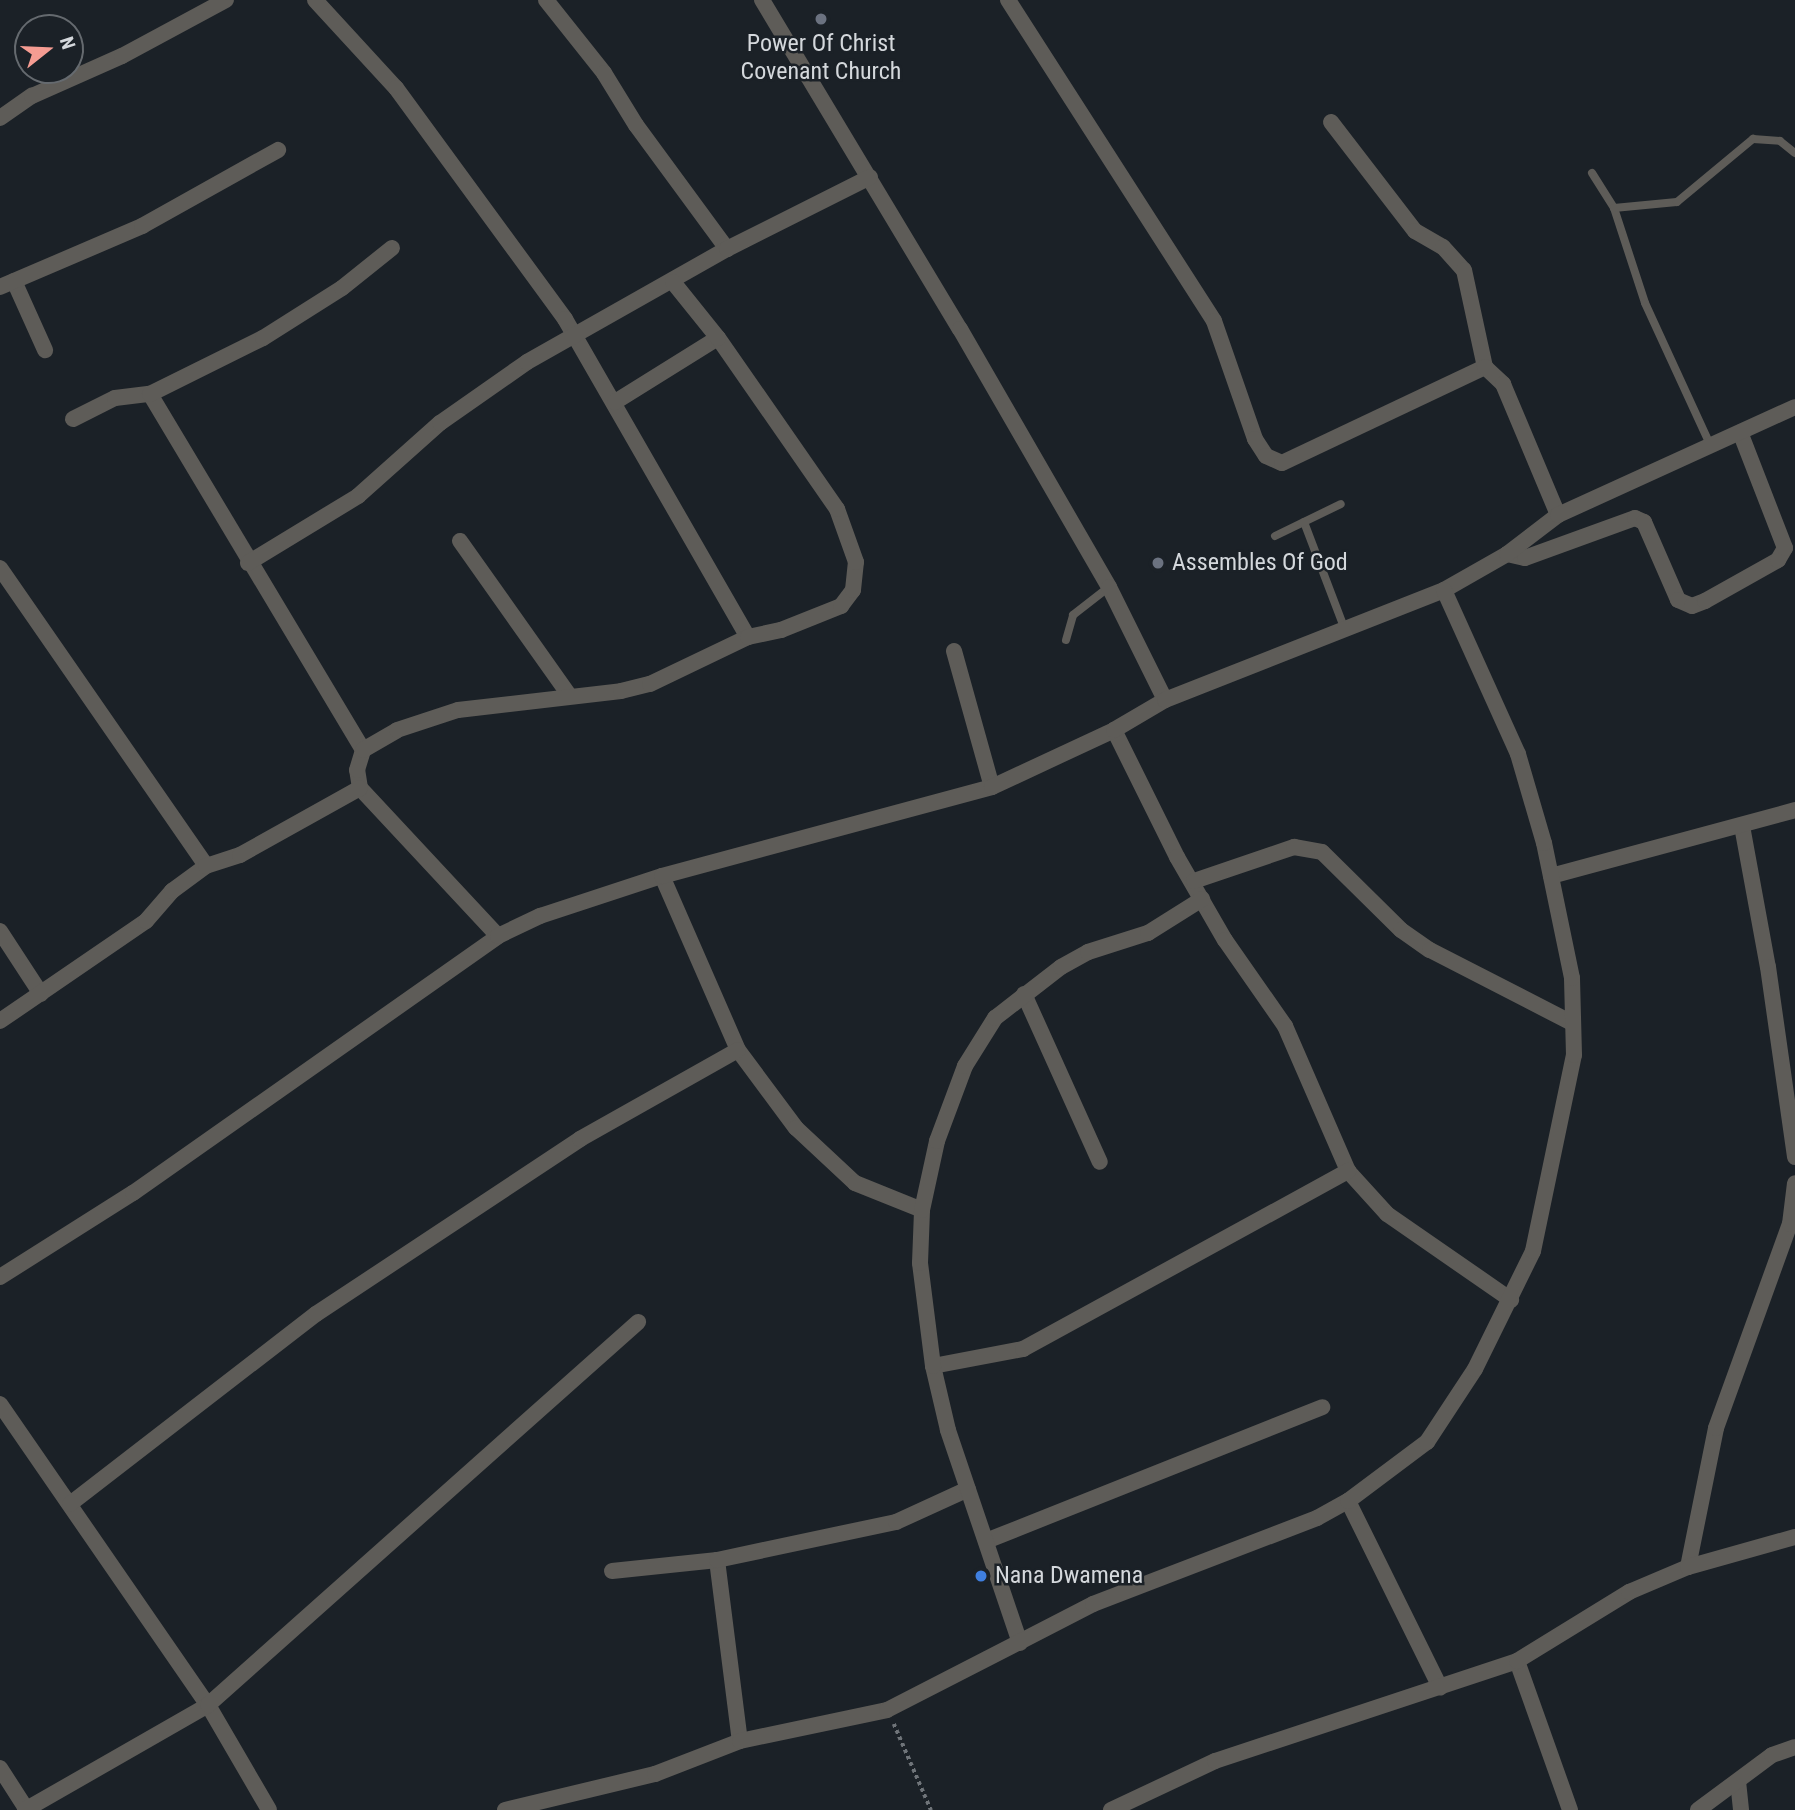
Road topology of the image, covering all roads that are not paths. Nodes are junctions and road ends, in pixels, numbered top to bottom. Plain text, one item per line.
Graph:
1 (226, 0) edge
2 (316, 0) edge
3 (545, 0) edge
4 (762, 0) edge
5 (1008, 0) edge
6 (0, 117) edge
7 (1331, 122) dead end
8 (278, 150) dead end
9 (1795, 153) edge
10 (1592, 173) dead end
11 (870, 177) junction
12 (1614, 208) junction
13 (392, 248) dead end
14 (727, 249) junction
15 (673, 282) junction
16 (7, 284) edge
17 (576, 336) junction
18 (718, 338) junction
19 (45, 350) dead end
20 (1485, 367) junction
21 (150, 394) junction
22 (615, 402) junction
23 (1795, 407) edge
24 (73, 419) dead end
25 (1740, 432) junction
26 (1710, 444) junction
27 (1341, 503) dead end
28 (1559, 516) junction
29 (1304, 522) junction
30 (1275, 536) dead end
31 (460, 541) dead end
32 (1507, 554) junction
33 (248, 563) junction
34 (0, 568) edge
35 (1109, 587) junction
36 (1444, 590) junction
37 (1345, 630) junction
38 (748, 637) junction
39 (1066, 640) dead end
40 (954, 651) dead end
41 (569, 695) junction
42 (1164, 700) junction
43 (1114, 730) junction
44 (363, 750) junction
45 (992, 786) junction
46 (360, 788) junction
47 (1795, 810) edge
48 (1742, 826) junction
49 (206, 866) junction
50 (662, 876) junction
51 (1551, 876) junction
52 (1194, 881) junction
53 (1202, 899) junction
54 (0, 931) edge
55 (498, 936) junction
56 (41, 994) junction
57 (1024, 994) junction
58 (0, 1021) edge
59 (1572, 1023) junction
60 (1787, 1033) edge
61 (738, 1050) junction
62 (1795, 1157) edge
63 (1100, 1162) dead end
64 (1348, 1171) junction
65 (1795, 1183) edge
66 (922, 1210) junction
67 (0, 1277) edge
68 (1511, 1300) junction
69 (638, 1322) dead end
70 (933, 1366) junction
71 (0, 1404) edge
72 (1322, 1407) dead end
73 (968, 1489) junction
74 (1348, 1501) junction
75 (70, 1504) junction
76 (1795, 1537) edge
77 (986, 1541) junction
78 (717, 1560) junction
79 (1688, 1567) junction
80 (612, 1572) dead end
81 (1020, 1643) junction
82 (1517, 1661) junction
83 (1440, 1687) junction
84 (208, 1705) junction
85 (740, 1741) junction
86 (1795, 1747) edge
87 (0, 1768) edge
88 (1738, 1781) junction
89 (26, 1810) edge
90 (272, 1810) edge
91 (505, 1810) edge
92 (1111, 1810) edge
93 (1570, 1810) edge
94 (1698, 1810) edge
95 (1741, 1810) edge

1 - 6 street
2 - 17 street
3 - 14 street
4 - 11 street
5 - 20 street
7 - 20 street
8 - 16 street
9 - 12 lane
10 - 12 lane
11 - 14 street
11 - 35 street
12 - 26 lane
13 - 21 street
14 - 15 street
15 - 17 street
15 - 18 street
16 - 19 street
17 - 22 street
17 - 33 street
18 - 22 street
18 - 38 street
20 - 28 street
21 - 24 street
21 - 33 street
22 - 38 street
23 - 25 street
25 - 26 street
25 - 32 street
26 - 28 street
27 - 29 lane
28 - 32 street
29 - 30 lane
29 - 37 lane
31 - 41 street
32 - 36 street
33 - 44 street
34 - 49 street
35 - 39 lane
35 - 42 street
36 - 37 street
36 - 51 street
37 - 42 street
38 - 41 street
40 - 45 street
41 - 44 street
42 - 43 street
43 - 45 street
43 - 52 street
44 - 46 street
45 - 50 street
46 - 49 street
46 - 55 street
47 - 48 street
48 - 51 street
48 - 60 street
49 - 56 street
50 - 55 street
50 - 61 street
51 - 59 street
52 - 53 street
52 - 59 street
53 - 57 street
53 - 64 street
54 - 56 street
55 - 67 street
56 - 58 street
57 - 63 street
57 - 66 street
59 - 68 street
60 - 62 street
61 - 66 street
61 - 75 street
64 - 68 street
64 - 70 street
65 - 79 street
66 - 70 street
68 - 74 street
69 - 84 street
70 - 73 street
71 - 75 street
72 - 77 street
73 - 77 street
73 - 78 street
74 - 81 street
74 - 83 street
75 - 84 street
76 - 79 street
77 - 81 street
78 - 80 street
78 - 85 street
79 - 82 street
81 - 85 street
82 - 83 street
82 - 93 street
83 - 92 street
84 - 89 street
84 - 90 street
85 - 91 street
86 - 88 street
87 - 89 street
88 - 94 street
88 - 95 street

